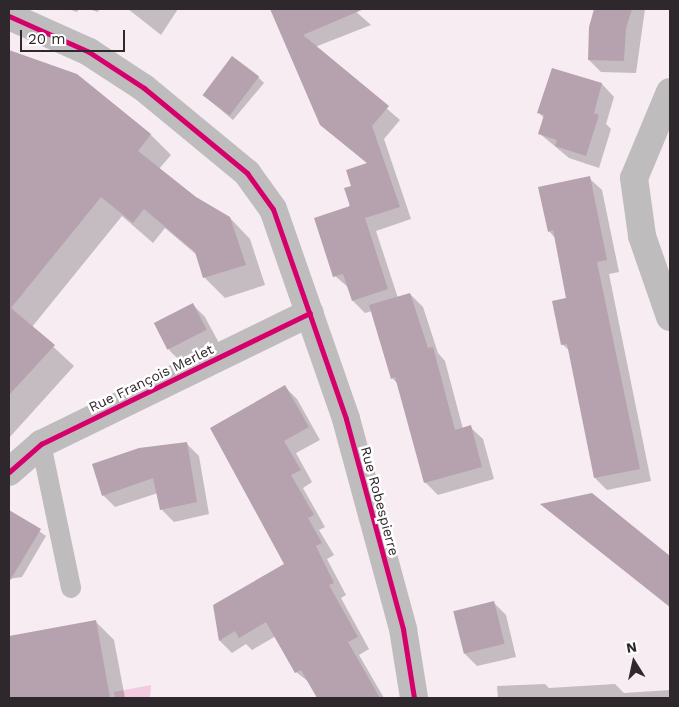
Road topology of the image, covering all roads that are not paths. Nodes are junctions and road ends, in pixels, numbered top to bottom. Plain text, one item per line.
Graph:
1 (9, 16) edge
2 (670, 92) edge
3 (310, 313) junction
4 (670, 316) edge
5 (41, 444) junction
6 (9, 472) edge
7 (71, 588) dead end
8 (414, 698) edge

1 - 3 street, Rue Robespierre
2 - 4 street
3 - 5 street, Rue François Merlet
3 - 8 street, Rue Robespierre
5 - 6 street, Rue François Merlet
5 - 7 lane

